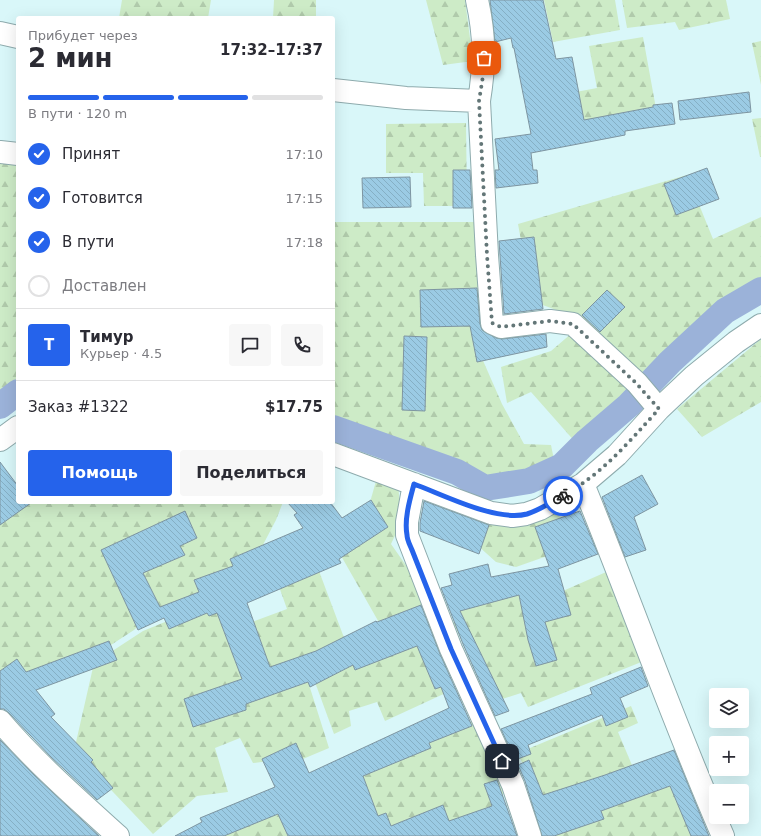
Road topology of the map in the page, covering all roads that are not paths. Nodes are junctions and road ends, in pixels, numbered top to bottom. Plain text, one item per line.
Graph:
1 (477, 0) edge
2 (0, 33) edge
3 (16, 37) edge
4 (335, 90) edge
5 (479, 101) junction
6 (0, 152) edge
7 (16, 154) edge
8 (761, 325) edge
9 (647, 396) junction
10 (16, 428) edge
11 (0, 440) edge
12 (335, 455) edge
13 (414, 484) junction
14 (583, 484) junction
15 (0, 721) edge
16 (118, 836) edge
17 (530, 836) edge
18 (723, 836) edge

1 - 5 street
2 - 3 street
4 - 5 street
5 - 9 street
6 - 7 street
8 - 9 street
9 - 14 street
10 - 11 street
12 - 13 street
13 - 14 street
13 - 17 street
14 - 18 street
15 - 16 street

